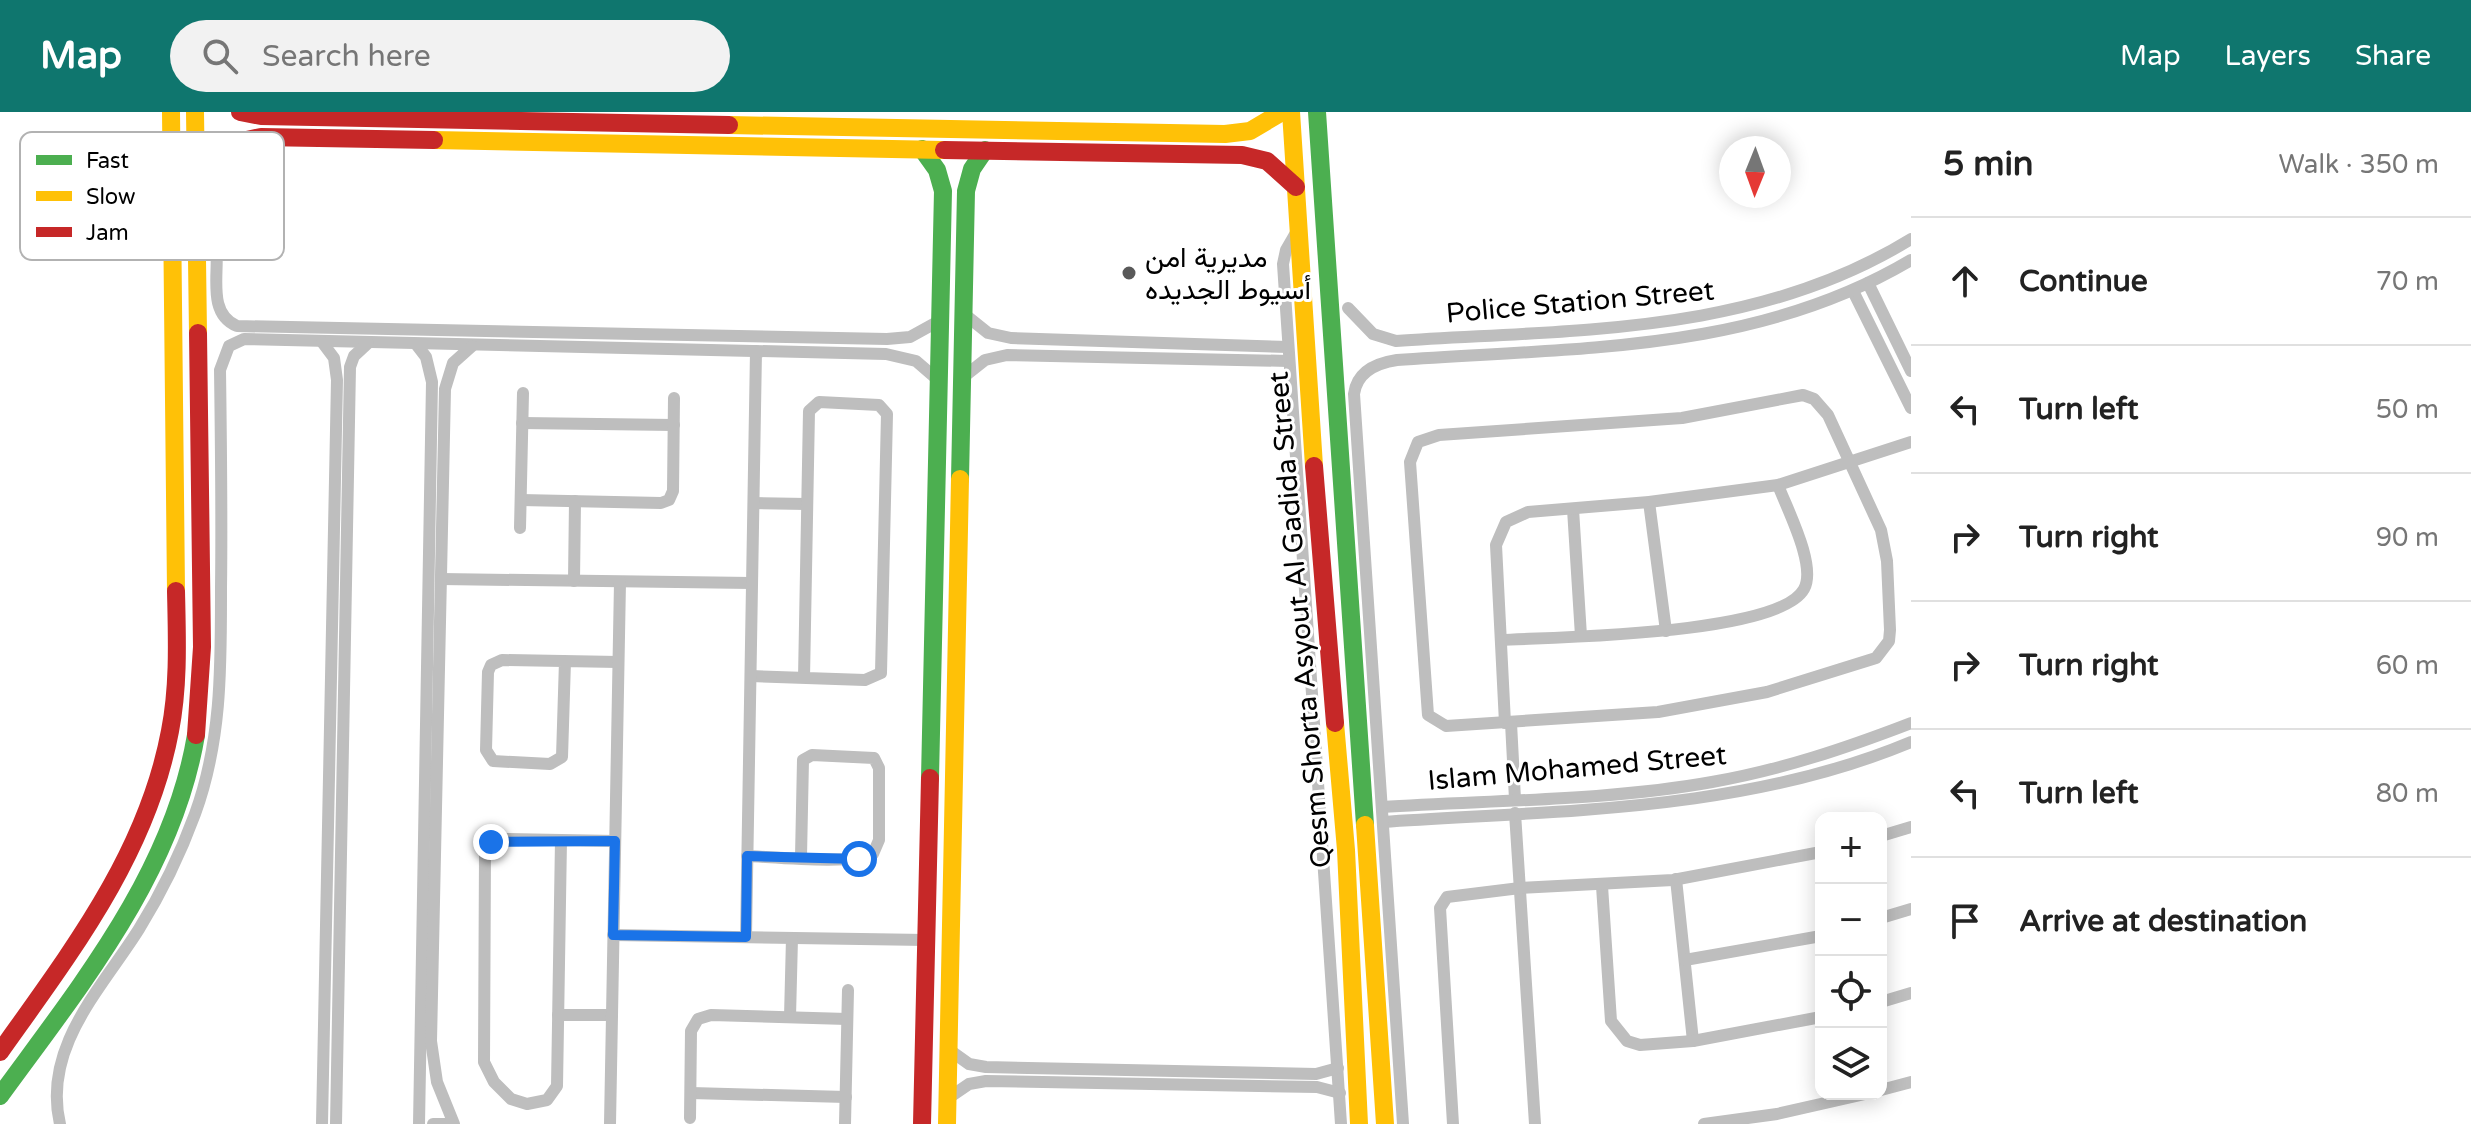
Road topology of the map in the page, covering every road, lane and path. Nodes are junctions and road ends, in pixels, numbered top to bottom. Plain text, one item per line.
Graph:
1 (171, 112) edge
2 (195, 112) edge
3 (240, 112) edge
4 (1282, 112) edge
5 (1291, 112) edge
6 (1317, 112) edge
7 (733, 125) junction
8 (171, 132) edge
9 (195, 132) edge
10 (284, 138) edge
11 (733, 146) junction
12 (922, 149) junction
13 (985, 150) junction
14 (1296, 187) junction
15 (1299, 228) junction
16 (1911, 239) edge
17 (1894, 250) junction
18 (174, 260) edge
19 (198, 260) edge
20 (217, 260) edge
21 (1907, 263) edge
22 (1868, 283) junction
23 (1853, 291) junction
24 (1339, 308) junction
25 (962, 311) junction
26 (939, 321) junction
27 (244, 333) junction
28 (592, 334) junction
29 (817, 338) junction
30 (322, 342) junction
31 (368, 343) junction
32 (416, 344) junction
33 (473, 345) junction
34 (1288, 347) junction
35 (592, 348) junction
36 (756, 351) junction
37 (817, 352) junction
38 (1295, 370) junction
39 (1911, 371) edge
40 (938, 380) junction
41 (959, 381) junction
42 (523, 393) dead end
43 (674, 398) dead end
44 (1911, 408) edge
45 (522, 423) junction
46 (674, 425) junction
47 (1348, 428) junction
48 (1311, 429) junction
49 (1911, 442) edge
50 (221, 444) junction
51 (201, 445) junction
52 (1848, 464) junction
53 (1305, 465) junction
54 (1778, 485) junction
55 (521, 500) junction
56 (575, 501) junction
57 (1649, 502) junction
58 (754, 503) junction
59 (807, 504) junction
60 (1318, 505) junction
61 (1343, 505) junction
62 (1573, 509) junction
63 (177, 511) junction
64 (202, 511) junction
65 (436, 515) junction
66 (520, 528) dead end
67 (935, 539) junction
68 (957, 540) junction
69 (441, 579) junction
70 (574, 581) junction
71 (620, 582) junction
72 (752, 583) junction
73 (1666, 631) junction
74 (1581, 636) junction
75 (1361, 640) junction
76 (1501, 640) junction
77 (565, 661) junction
78 (618, 662) junction
79 (751, 676) junction
80 (804, 678) junction
81 (337, 698) junction
82 (1508, 723) junction
83 (1911, 723) edge
84 (1911, 742) edge
85 (1593, 793) junction
86 (1515, 799) junction
87 (1382, 807) junction
88 (1594, 808) junction
89 (1515, 813) junction
90 (1383, 822) junction
91 (1911, 827) edge
92 (1887, 834) edge
93 (561, 840) junction
94 (615, 841) junction
95 (422, 849) junction
96 (436, 849) junction
97 (1815, 853) edge
98 (747, 856) junction
99 (801, 857) junction
100 (1676, 879) junction
101 (1602, 886) junction
102 (1520, 888) junction
103 (1911, 909) edge
104 (1887, 916) edge
105 (1372, 925) junction
106 (1351, 927) junction
107 (613, 935) junction
108 (746, 937) junction
109 (1815, 937) edge
110 (792, 938) junction
111 (926, 940) junction
112 (1685, 960) junction
113 (101, 967) junction
114 (949, 973) junction
115 (926, 974) junction
116 (848, 990) dead end
117 (1911, 993) edge
118 (1887, 1000) edge
119 (558, 1015) junction
120 (612, 1015) junction
121 (790, 1017) junction
122 (1815, 1018) edge
123 (847, 1019) junction
124 (1693, 1041) junction
125 (948, 1049) junction
126 (0, 1052) edge
127 (1338, 1068) junction
128 (1911, 1082) edge
129 (1887, 1088) edge
130 (691, 1093) junction
131 (1340, 1093) junction
132 (0, 1096) edge
133 (846, 1097) junction
134 (947, 1099) junction
135 (1837, 1100) edge
136 (690, 1118) dead end
137 (60, 1124) edge
138 (322, 1124) edge
139 (336, 1124) edge
140 (419, 1124) edge
141 (433, 1124) edge
142 (453, 1124) edge
143 (610, 1124) edge
144 (845, 1124) edge
145 (922, 1124) edge
146 (947, 1124) edge
147 (1341, 1124) edge
148 (1359, 1124) edge
149 (1385, 1124) edge
150 (1403, 1124) edge
151 (1453, 1124) edge
152 (1535, 1124) edge
153 (1704, 1124) edge

1 - 8 main road
2 - 9 main road
3 - 7 main road
4 - 7 main road
5 - 14 main road, Qesm Shorta Asyout Al Gadida Street
6 - 24 main road, Qesm Shorta Asyout Al Gadida Street
7 - 11 main road
10 - 11 main road
11 - 12 main road
12 - 13 main road
12 - 26 main road
13 - 14 main road
13 - 25 main road
14 - 15 main road, Qesm Shorta Asyout Al Gadida Street
15 - 34 street
15 - 38 main road, Qesm Shorta Asyout Al Gadida Street
16 - 17 street, Police Station Street
17 - 21 street
17 - 24 street, Police Station Street
18 - 63 main road
19 - 51 main road
20 - 27 street
21 - 22 street, Police Station Street
22 - 23 street, Police Station Street
22 - 39 street
23 - 44 street
23 - 47 street, Police Station Street
24 - 47 main road, Qesm Shorta Asyout Al Gadida Street
25 - 34 street
25 - 41 main road
26 - 29 street
26 - 40 main road
27 - 28 street
27 - 30 street
27 - 50 street
28 - 29 street
28 - 35 street
29 - 37 street
30 - 31 street
30 - 81 street
31 - 32 street
31 - 81 street
32 - 33 street
32 - 65 street
33 - 35 street
33 - 65 street
34 - 38 street
35 - 36 street
36 - 37 street
36 - 58 street
37 - 40 street
38 - 41 street
38 - 48 main road, Qesm Shorta Asyout Al Gadida Street
38 - 53 street
40 - 67 main road
41 - 68 main road
42 - 45 street
43 - 46 street
45 - 46 street
45 - 55 street
46 - 56 street
47 - 48 main road
47 - 61 main road, Qesm Shorta Asyout Al Gadida Street
47 - 75 street
48 - 53 main road, Qesm Shorta Asyout Al Gadida Street
49 - 52 street
50 - 51 main road
50 - 113 street
51 - 64 main road
52 - 54 street
52 - 82 street
52 - 82 street
53 - 60 main road, Qesm Shorta Asyout Al Gadida Street
53 - 127 street
54 - 57 street
54 - 73 street
55 - 56 street
55 - 66 street
56 - 70 street
57 - 62 street
57 - 73 street
58 - 59 street
58 - 72 street
59 - 80 street
59 - 80 street
60 - 61 main road
60 - 106 main road, Qesm Shorta Asyout Al Gadida Street
61 - 75 main road, Qesm Shorta Asyout Al Gadida Street
62 - 74 street
62 - 76 street
63 - 64 main road
63 - 126 main road
64 - 113 main road
65 - 69 street
65 - 95 street
67 - 68 main road
67 - 111 main road
68 - 114 main road
69 - 70 street
69 - 96 street
70 - 71 street
71 - 72 street
71 - 78 street
72 - 79 street
73 - 74 street
74 - 76 street
75 - 87 street
75 - 105 main road, Qesm Shorta Asyout Al Gadida Street
76 - 82 street
77 - 77 street
77 - 78 street
78 - 94 street
79 - 80 street
79 - 98 street
81 - 138 street
81 - 139 street
82 - 86 street
83 - 85 street, Islam Mohamed Street
84 - 88 street, Islam Mohamed Street
85 - 86 street, Islam Mohamed Street
85 - 88 street
86 - 87 street, Islam Mohamed Street
87 - 90 street
88 - 89 street, Islam Mohamed Street
89 - 90 street, Islam Mohamed Street
89 - 102 street
90 - 150 street
91 - 92 street
93 - 94 street
93 - 119 street
93 - 119 street
94 - 107 street
95 - 96 street
95 - 140 street
96 - 142 street
97 - 100 street
98 - 99 street
98 - 108 street
99 - 99 street
100 - 101 street
100 - 112 street
101 - 102 street
101 - 124 street
102 - 151 street
102 - 152 street
103 - 104 street
105 - 106 main road
105 - 149 main road, Qesm Shorta Asyout Al Gadida Street
106 - 148 main road, Qesm Shorta Asyout Al Gadida Street
107 - 108 street
107 - 120 street
108 - 110 street
109 - 112 street
110 - 111 street
110 - 121 street
111 - 115 main road
112 - 124 street
113 - 132 main road
113 - 137 street
114 - 115 main road
114 - 125 main road
115 - 145 main road
116 - 123 street
117 - 118 street
119 - 120 street
120 - 143 street
121 - 123 street
121 - 130 street
122 - 124 street
123 - 133 street
125 - 127 street
125 - 134 main road
127 - 131 street
128 - 129 street
130 - 133 street
130 - 136 street
131 - 134 street
131 - 147 street
133 - 144 street
134 - 146 main road
135 - 153 street
141 - 142 street

